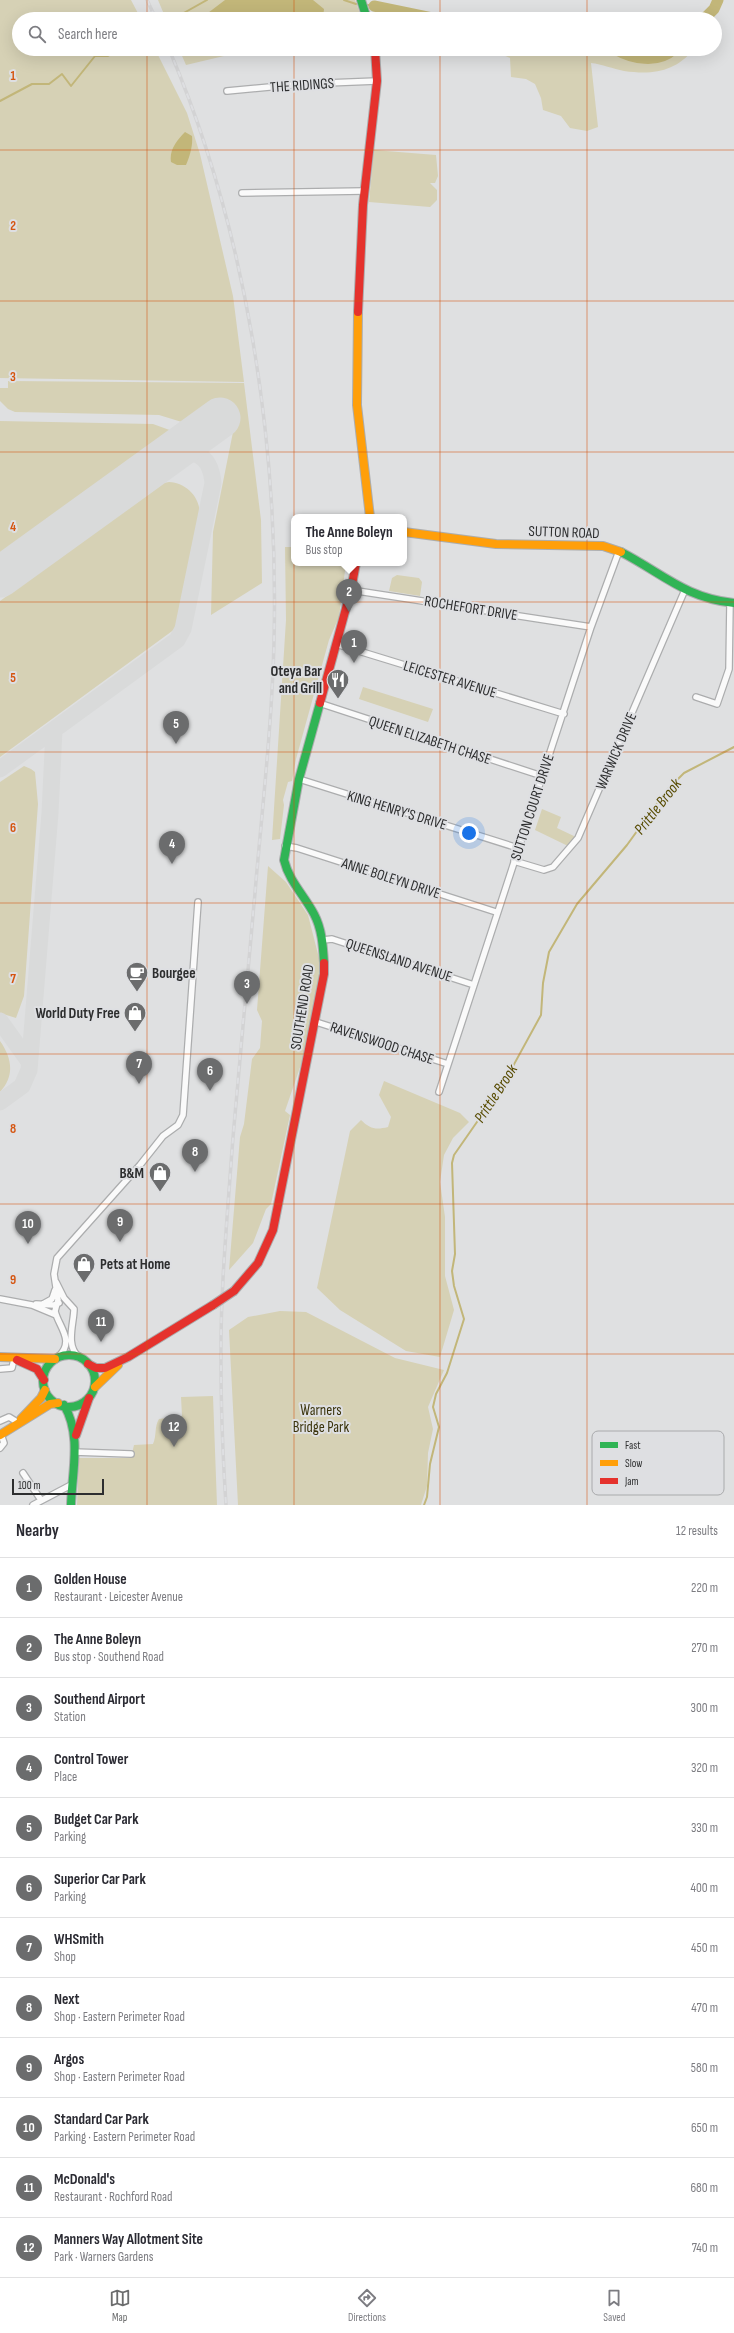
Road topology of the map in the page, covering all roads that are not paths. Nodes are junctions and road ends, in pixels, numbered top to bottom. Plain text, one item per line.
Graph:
1 (361, 0) edge
2 (365, 12) edge
3 (375, 56) edge
4 (377, 81) junction
5 (227, 91) dead end
6 (364, 192) junction
7 (242, 193) dead end
8 (370, 514) edge
9 (407, 532) edge
10 (619, 551) junction
11 (355, 566) edge
12 (351, 590) junction
13 (684, 592) junction
14 (732, 603) edge
15 (591, 627) junction
16 (336, 644) junction
17 (696, 697) dead end
18 (319, 703) junction
19 (564, 714) junction
20 (542, 776) junction
21 (299, 779) junction
22 (285, 846) junction
23 (518, 848) junction
24 (514, 861) junction
25 (198, 902) dead end
26 (496, 912) junction
27 (323, 940) junction
28 (474, 985) junction
29 (316, 1022) junction
30 (448, 1064) junction
31 (438, 1092) dead end
32 (54, 1279) junction
33 (55, 1289) junction
34 (0, 1299) edge
35 (69, 1302) junction
36 (43, 1304) junction
37 (32, 1305) junction
38 (57, 1305) junction
39 (57, 1316) junction
40 (73, 1316) junction
41 (0, 1357) edge
42 (79, 1357) junction
43 (128, 1357) junction
44 (57, 1358) junction
45 (14, 1359) junction
46 (88, 1364) junction
47 (0, 1369) edge
48 (44, 1380) junction
49 (95, 1387) junction
50 (45, 1390) junction
51 (90, 1397) junction
52 (61, 1404) junction
53 (0, 1421) edge
54 (18, 1422) junction
55 (0, 1435) edge
56 (75, 1438) junction
57 (0, 1448) edge
58 (74, 1452) junction
59 (131, 1454) dead end
60 (23, 1473) dead end
61 (71, 1485) junction
62 (41, 1500) junction
63 (33, 1505) edge
64 (71, 1505) edge

1 - 2 street
3 - 4 street
4 - 5 street, THE RIDINGS
4 - 6 street
6 - 7 street
6 - 8 street
9 - 10 street, SUTTON ROAD
10 - 13 street, SUTTON ROAD
10 - 15 street, SUTTON COURT DRIVE
11 - 12 street, SOUTHEND ROAD
12 - 15 street, ROCHEFORT DRIVE
12 - 16 street, SOUTHEND ROAD
13 - 14 street, SUTTON ROAD
13 - 24 street, WARWICK DRIVE
14 - 17 street
15 - 19 street, SUTTON COURT DRIVE
16 - 18 street, SOUTHEND ROAD
16 - 19 street, LEICESTER AVENUE
18 - 20 street, QUEEN ELIZABETH CHASE
18 - 21 street, SOUTHEND ROAD
19 - 20 street, SUTTON COURT DRIVE
20 - 23 street, SUTTON COURT DRIVE
21 - 22 street, SOUTHEND ROAD
21 - 23 street, KING HENRY'S DRIVE
22 - 26 street, ANNE BOLEYN DRIVE
22 - 27 street, SOUTHEND ROAD
23 - 24 street, SUTTON COURT DRIVE
24 - 26 street, SUTTON COURT DRIVE
25 - 32 street
26 - 28 street, SUTTON COURT DRIVE
27 - 28 street, QUEENSLAND AVENUE
27 - 29 street, SOUTHEND ROAD
28 - 30 street, SUTTON COURT DRIVE
29 - 30 street, RAVENSWOOD CHASE
29 - 43 street, SOUTHEND ROAD, bridge
30 - 31 street, SUTTON COURT DRIVE
32 - 33 street
32 - 35 street
33 - 36 street
33 - 38 street
34 - 37 street
35 - 38 street
35 - 40 street
36 - 37 street
36 - 38 street
37 - 39 street
38 - 39 street
39 - 40 street
39 - 44 street
40 - 42 street
41 - 45 street
42 - 44 street
42 - 46 street
43 - 46 street
43 - 49 street
44 - 45 street
44 - 48 street
45 - 47 street
45 - 48 street
46 - 49 street
48 - 50 street
49 - 51 street
50 - 52 street
50 - 54 street
51 - 52 street
51 - 56 street
52 - 54 street
52 - 56 street
53 - 54 street
54 - 55 street
55 - 57 street
56 - 58 street
58 - 59 street
58 - 61 street
60 - 62 street
61 - 62 street
61 - 64 street
62 - 63 street

